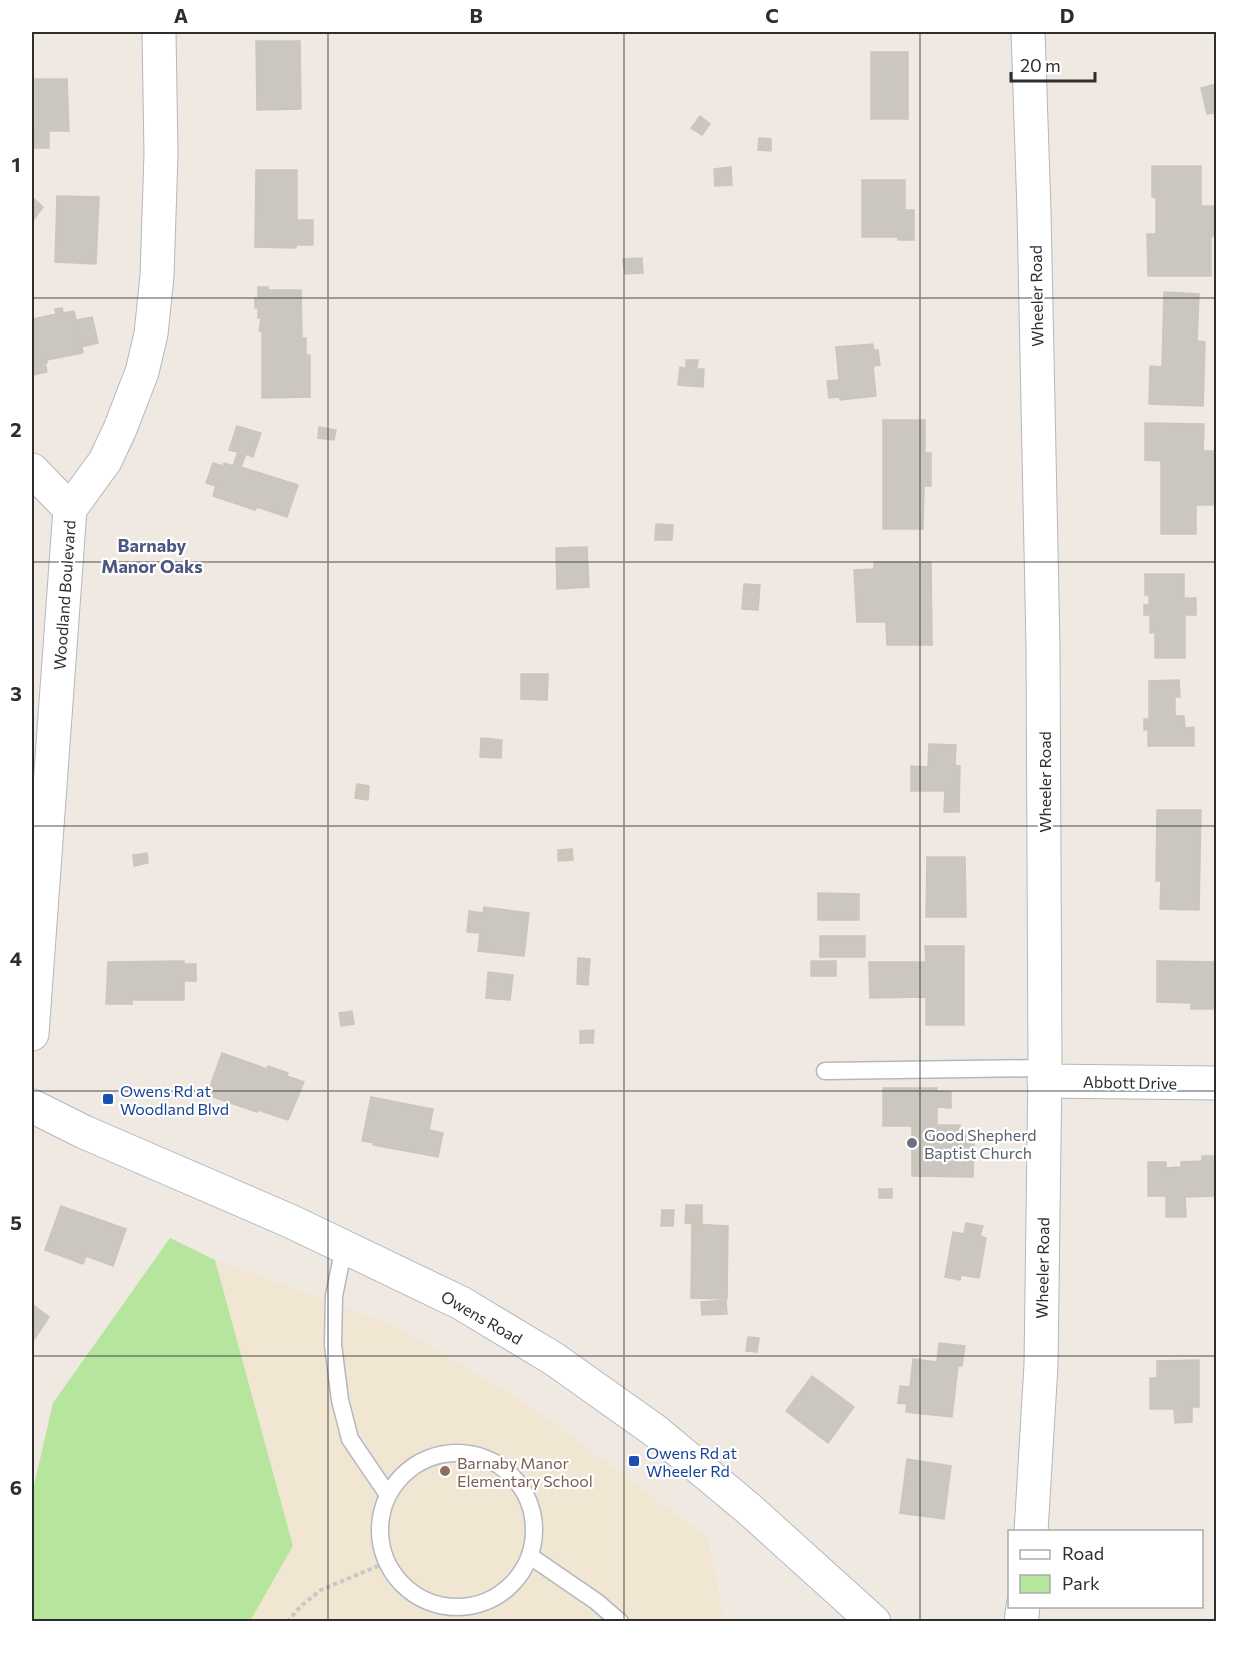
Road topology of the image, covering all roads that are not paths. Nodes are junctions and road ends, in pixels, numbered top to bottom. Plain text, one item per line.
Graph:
1 (159, 32) edge
2 (1028, 32) edge
3 (32, 470) edge
4 (70, 509) junction
5 (32, 1034) edge
6 (825, 1071) dead end
7 (1044, 1074) junction
8 (1216, 1083) edge
9 (32, 1106) edge
10 (344, 1247) junction
11 (388, 1496) junction
12 (1031, 1530) edge
13 (530, 1556) junction
14 (621, 1622) edge
15 (874, 1622) edge

1 - 4 street, Woodland Boulevard
2 - 7 street, Wheeler Road
3 - 4 street
4 - 5 street, Woodland Boulevard
6 - 7 lane
7 - 8 street, Abbott Drive
7 - 12 street, Wheeler Road
9 - 10 street, Owens Road
10 - 11 lane
10 - 15 street, Owens Road
11 - 13 lane
11 - 13 lane
13 - 14 lane

